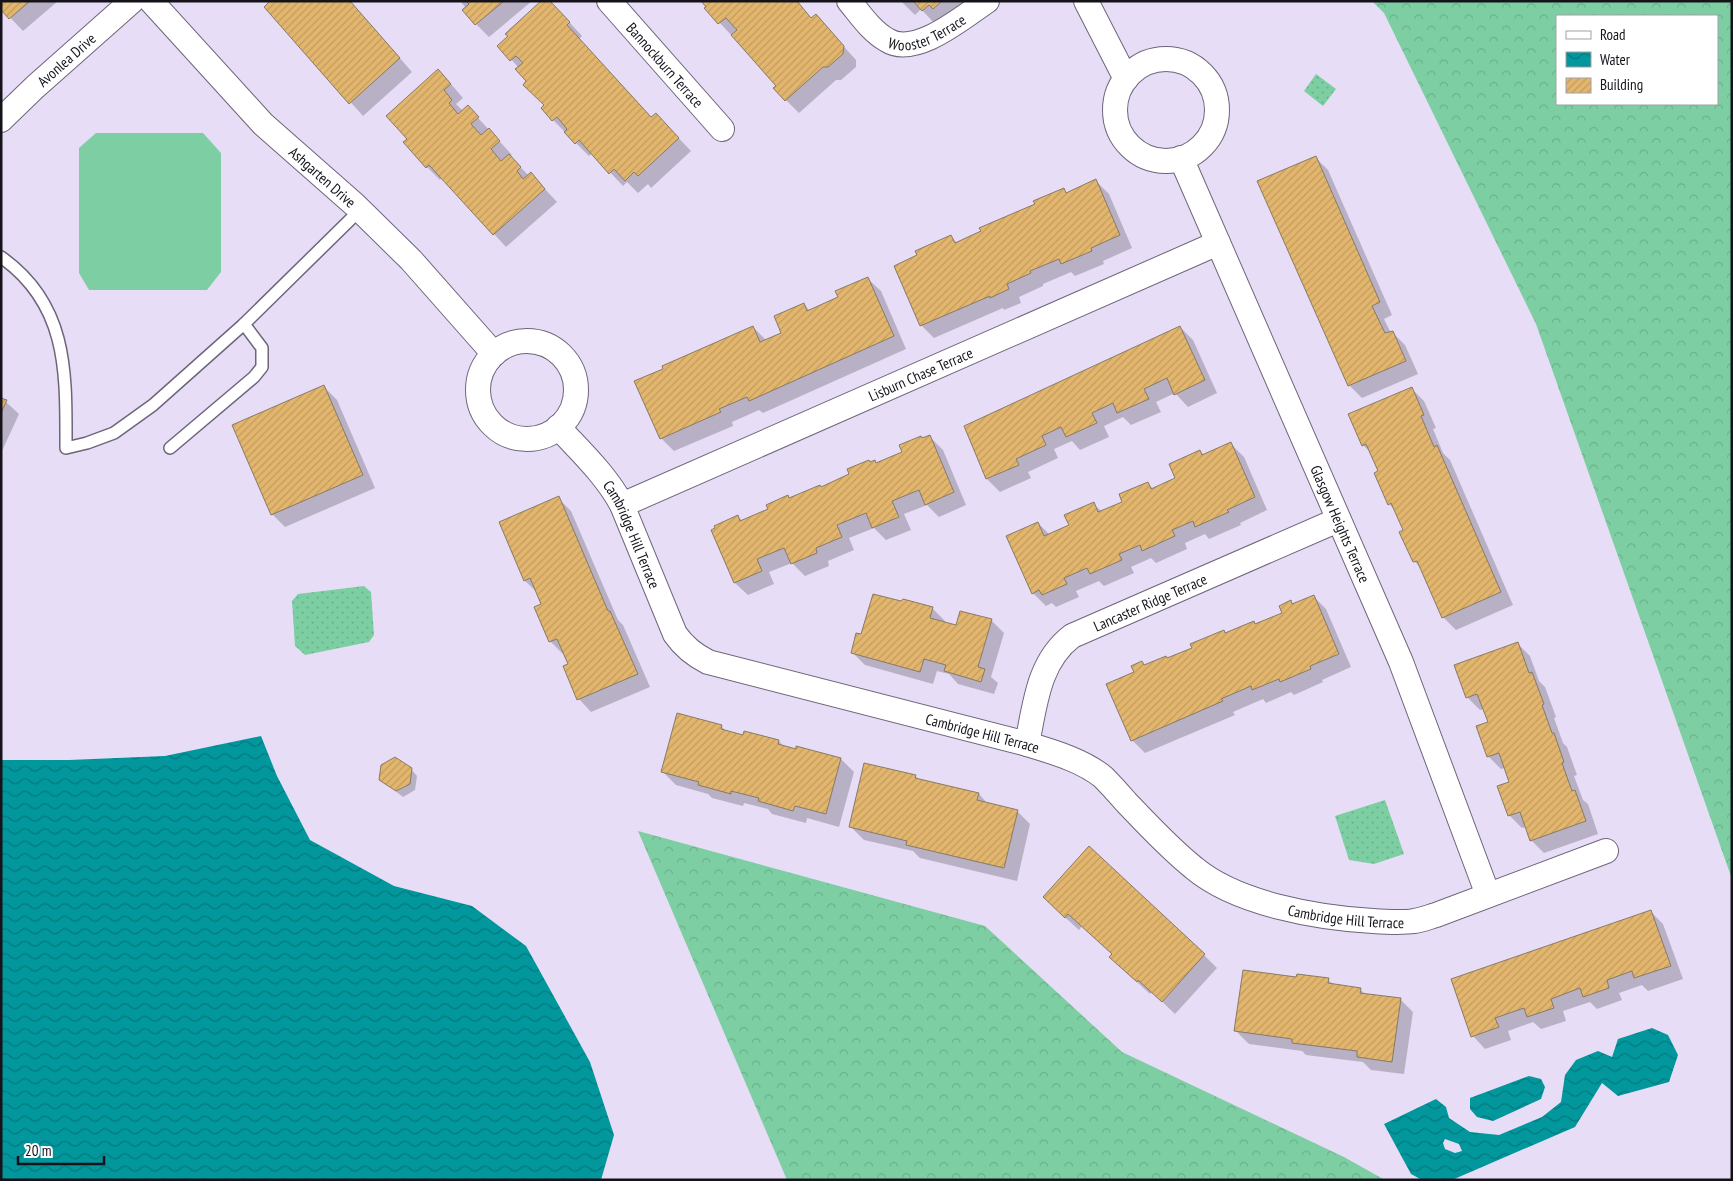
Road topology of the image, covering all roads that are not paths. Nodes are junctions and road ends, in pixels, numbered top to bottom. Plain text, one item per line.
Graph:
1 (132, 1) edge
2 (151, 1) edge
3 (609, 1) edge
4 (848, 1) edge
5 (987, 1) edge
6 (1086, 1) edge
7 (1126, 79) junction
8 (1, 120) edge
9 (722, 129) dead end
10 (1181, 158) junction
11 (360, 210) junction
12 (1218, 243) junction
13 (1, 257) edge
14 (244, 324) junction
15 (494, 354) junction
16 (558, 427) junction
17 (170, 448) dead end
18 (622, 505) junction
19 (1338, 520) junction
20 (1027, 744) junction
21 (1606, 851) dead end
22 (1488, 895) junction

1 - 8 street, Avonlea Drive
2 - 11 street, Ashgarten Drive
3 - 9 street, Bannockburn Terrace
4 - 5 street, Wooster Terrace
6 - 7 street
7 - 10 street
7 - 10 street
10 - 12 street, Glasgow Heights Terrace
11 - 14 lane
11 - 15 street, Ashgarten Drive
12 - 18 street, Lisburn Chase Terrace
12 - 19 street, Glasgow Heights Terrace
13 - 14 lane
14 - 17 lane
15 - 16 street
15 - 16 street
16 - 18 street, Cambridge Hill Terrace
18 - 20 street, Cambridge Hill Terrace
19 - 20 street, Lancaster Ridge Terrace
19 - 22 street, Glasgow Heights Terrace
20 - 22 street, Cambridge Hill Terrace
21 - 22 street, Cambridge Hill Terrace

